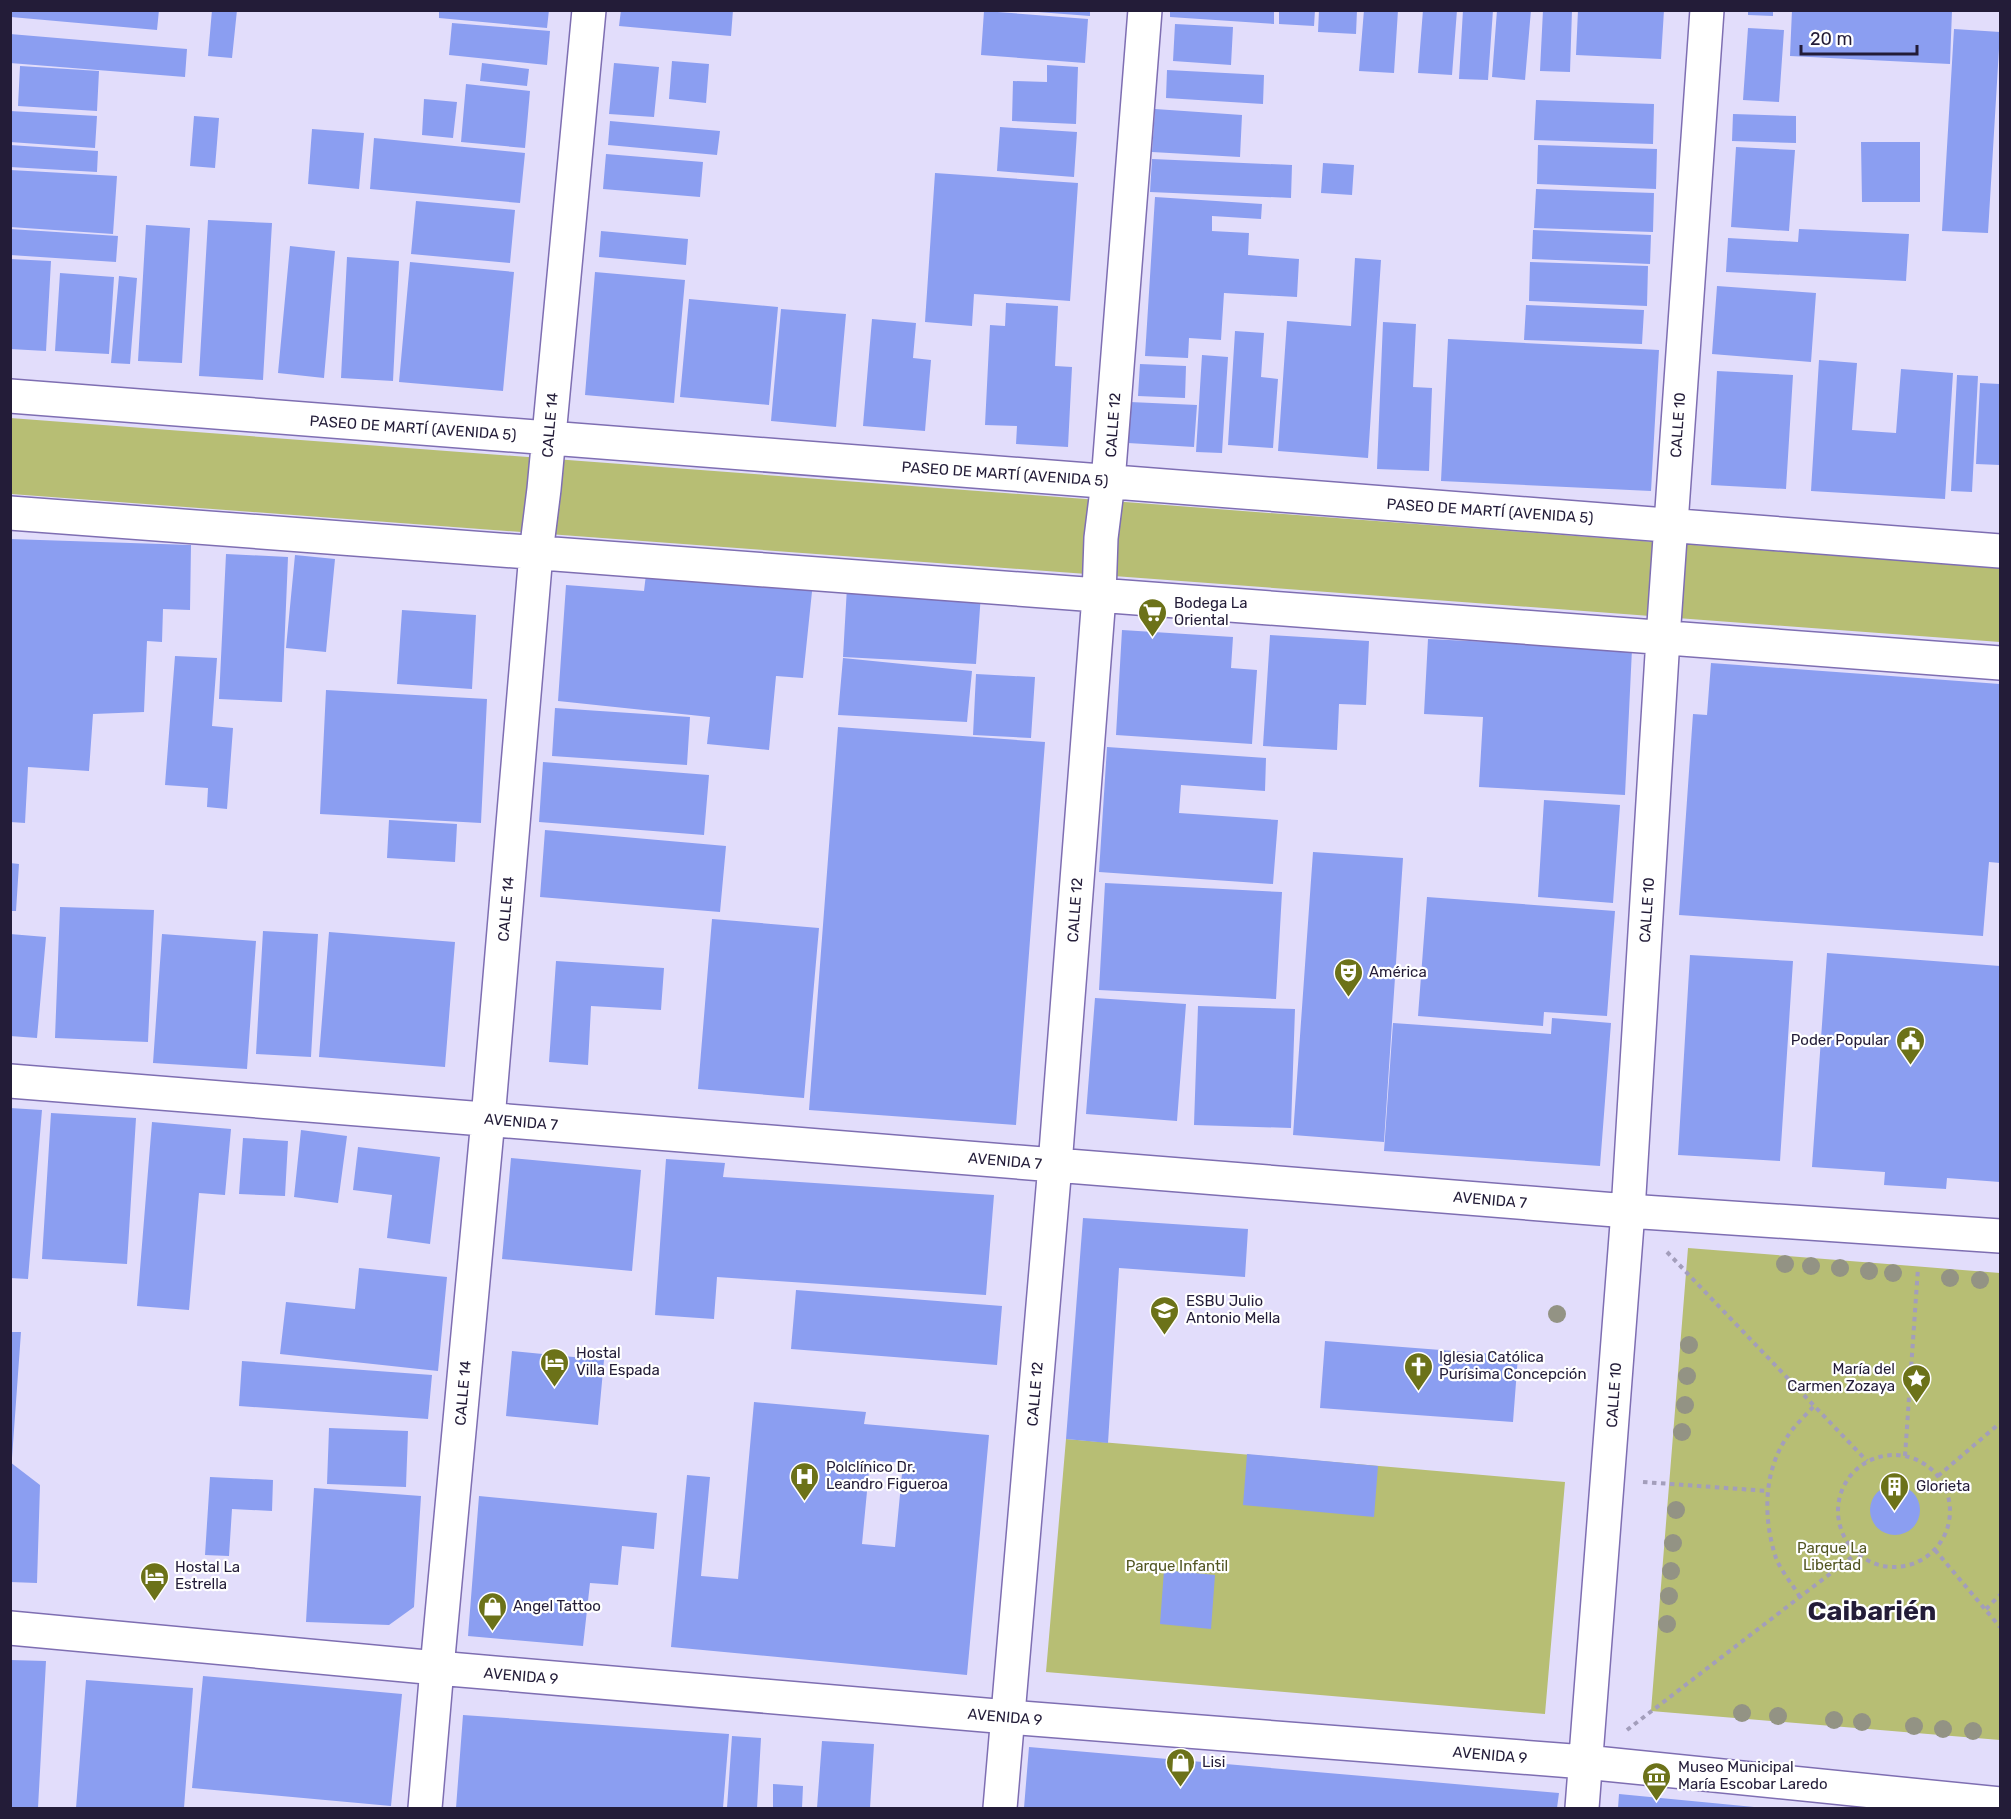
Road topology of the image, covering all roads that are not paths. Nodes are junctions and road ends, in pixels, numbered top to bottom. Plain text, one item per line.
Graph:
1 (589, 10) edge
2 (1145, 10) edge
3 (1707, 10) edge
4 (10, 396) edge
5 (549, 438) junction
6 (1108, 482) junction
7 (10, 513) edge
8 (1671, 526) junction
9 (2001, 551) edge
10 (536, 553) junction
11 (1099, 596) junction
12 (1664, 638) junction
13 (2001, 663) edge
14 (10, 1081) edge
15 (488, 1119) junction
16 (1055, 1165) junction
17 (1628, 1211) junction
18 (2001, 1236) edge
19 (10, 1628) edge
20 (437, 1668) junction
21 (1008, 1717) junction
22 (1585, 1762) junction
23 (2001, 1804) edge
24 (425, 1809) edge
25 (1000, 1809) edge
26 (1582, 1809) edge

1 - 5 street, CALLE 14
2 - 6 street, CALLE 12
3 - 8 street, CALLE 10
4 - 5 street, PASEO DE MARTÍ (AVENIDA 5)
5 - 6 street, PASEO DE MARTÍ (AVENIDA 5)
5 - 10 street, CALLE 14
6 - 8 street, PASEO DE MARTÍ (AVENIDA 5)
6 - 11 street, CALLE 12
7 - 10 street
8 - 9 street, PASEO DE MARTÍ (AVENIDA 5)
8 - 12 street, CALLE 10
10 - 11 street
10 - 15 street, CALLE 14
11 - 12 street
11 - 16 street, CALLE 12
12 - 13 street
12 - 17 street, CALLE 10
14 - 15 street, AVENIDA 7
15 - 16 street, AVENIDA 7
15 - 20 street, CALLE 14
16 - 17 street, AVENIDA 7
16 - 21 street, CALLE 12
17 - 18 street, AVENIDA 7
17 - 22 street, CALLE 10
19 - 20 street, AVENIDA 9
20 - 21 street, AVENIDA 9
20 - 24 street, CALLE 14
21 - 22 street, AVENIDA 9
21 - 25 street, CALLE 12
22 - 23 street, AVENIDA 9
22 - 26 street, CALLE 10

